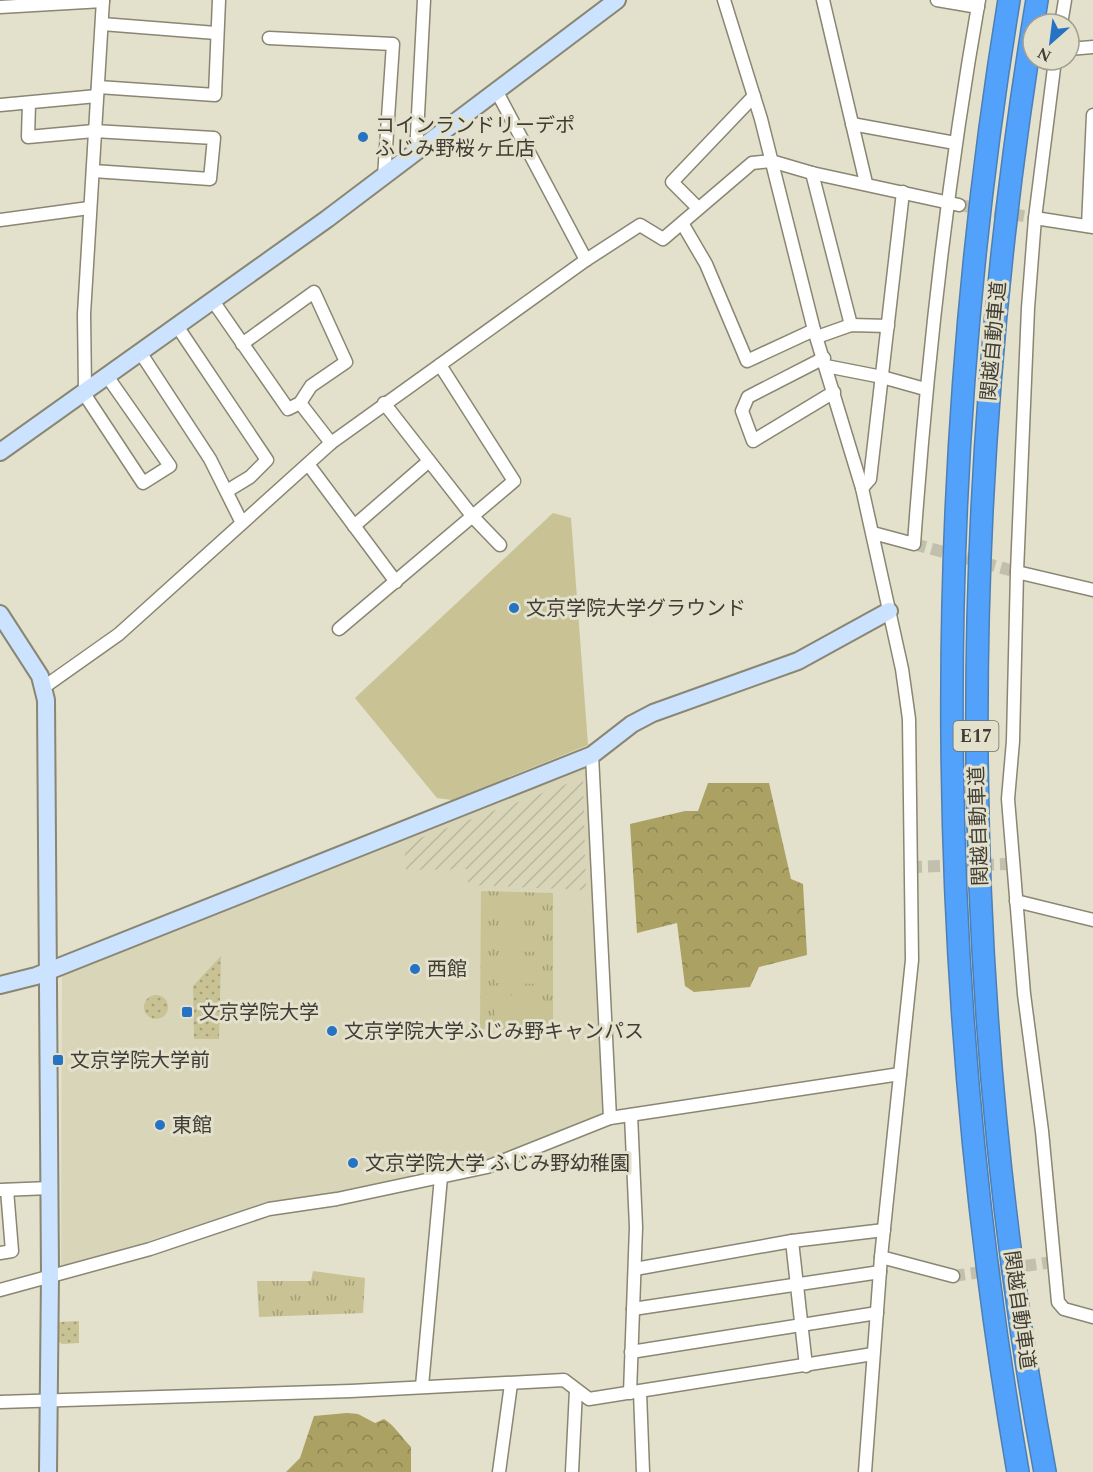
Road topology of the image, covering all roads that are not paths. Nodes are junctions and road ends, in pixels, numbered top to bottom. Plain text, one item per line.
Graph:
1 (219, 0) edge
2 (424, 0) edge
3 (617, 0) edge
4 (724, 0) edge
5 (823, 0) edge
6 (937, 0) edge
7 (1010, 0) edge
8 (1037, 0) edge
9 (103, 1) edge
10 (979, 4) edge
11 (0, 7) edge
12 (102, 24) junction
13 (216, 33) junction
14 (269, 38) dead end
15 (1053, 72) edge
16 (97, 91) junction
17 (497, 92) junction
18 (754, 96) junction
19 (29, 102) junction
20 (0, 105) edge
21 (1093, 115) edge
22 (852, 124) junction
23 (94, 131) junction
24 (955, 143) junction
25 (416, 153) junction
26 (771, 161) junction
27 (93, 171) junction
28 (812, 173) junction
29 (384, 177) junction
30 (866, 183) junction
31 (903, 192) junction
32 (952, 204) junction
33 (89, 208) junction
34 (698, 208) junction
35 (1035, 218) junction
36 (0, 220) edge
37 (682, 223) junction
38 (1091, 226) edge
39 (586, 260) junction
40 (213, 301) junction
41 (177, 326) junction
42 (850, 326) junction
43 (888, 326) junction
44 (816, 333) junction
45 (242, 344) junction
46 (140, 352) junction
47 (825, 362) junction
48 (440, 364) junction
49 (107, 376) junction
50 (882, 376) junction
51 (925, 389) junction
52 (84, 391) junction
53 (834, 392) junction
54 (300, 403) junction
55 (384, 403) junction
56 (331, 443) junction
57 (0, 452) edge
58 (429, 461) junction
59 (308, 464) junction
60 (862, 488) junction
61 (227, 491) junction
62 (473, 517) junction
63 (242, 523) junction
64 (354, 526) junction
65 (873, 533) junction
66 (500, 545) dead end
67 (1017, 572) junction
68 (396, 582) junction
69 (1093, 590) edge
70 (889, 611) junction
71 (0, 614) edge
72 (339, 629) dead end
73 (44, 687) junction
74 (592, 755) junction
75 (1016, 901) junction
76 (1093, 920) edge
77 (48, 971) junction
78 (0, 985) edge
79 (900, 1074) junction
80 (630, 1114) junction
81 (610, 1118) junction
82 (441, 1177) junction
83 (50, 1188) junction
84 (3, 1190) edge
85 (884, 1230) junction
86 (792, 1241) junction
87 (0, 1252) edge
88 (881, 1257) junction
89 (634, 1269) junction
90 (880, 1272) junction
91 (50, 1275) junction
92 (952, 1276) tunnel mouth
93 (796, 1283) junction
94 (0, 1290) edge
95 (633, 1309) junction
96 (877, 1313) junction
97 (1093, 1317) edge
98 (801, 1324) junction
99 (632, 1352) junction
100 (873, 1354) junction
101 (806, 1366) junction
102 (511, 1384) junction
103 (422, 1386) junction
104 (576, 1390) junction
105 (635, 1393) junction
106 (50, 1401) junction
107 (0, 1402) edge
108 (48, 1472) edge
109 (499, 1472) edge
110 (572, 1472) edge
111 (643, 1472) edge
112 (865, 1472) edge
113 (1018, 1472) edge
114 (1045, 1472) edge

1 - 13 street
2 - 25 street
3 - 17 street
4 - 18 street
5 - 22 street
6 - 10 street
7 - 113 highway, 関越自動車道 / E17
8 - 114 highway, 関越自動車道 / E17
9 - 11 street
9 - 12 street
10 - 24 street
12 - 13 street
12 - 16 street
13 - 16 street
14 - 29 street
15 - 35 street
16 - 19 street
16 - 23 street
17 - 25 street
17 - 39 street
18 - 26 street
18 - 34 street
19 - 20 street
19 - 23 street
21 - 38 street
22 - 24 street
22 - 30 street
23 - 27 street
23 - 27 street
24 - 32 street
25 - 29 street
26 - 28 street
26 - 34 street
26 - 44 street
27 - 33 street
28 - 30 street
28 - 42 street
29 - 40 street
30 - 31 street
31 - 32 street
31 - 43 street
32 - 51 street
33 - 36 street
33 - 52 street
34 - 37 street
35 - 38 street
35 - 67 street
37 - 39 street
37 - 44 street
39 - 48 street
40 - 41 street
40 - 45 street
41 - 46 street
41 - 61 street
42 - 43 street
42 - 44 street
43 - 50 street
44 - 47 street
45 - 54 street
45 - 54 street
46 - 49 street
46 - 61 street
47 - 50 street
47 - 53 street
47 - 53 street
48 - 55 street
48 - 62 street
49 - 52 street
49 - 52 street
50 - 51 street
50 - 60 street
51 - 65 street
52 - 57 street
53 - 60 street
54 - 56 street
55 - 56 street
55 - 58 street
56 - 59 street
58 - 62 street
58 - 64 street
59 - 63 street
59 - 64 street
60 - 65 street
61 - 63 street
62 - 66 street
62 - 68 street
63 - 73 street
64 - 68 street
65 - 70 street
67 - 69 street
67 - 75 street
68 - 72 street
70 - 74 street
70 - 79 street
71 - 73 street
73 - 77 street
74 - 77 street
74 - 81 street
75 - 76 street
75 - 97 street
77 - 78 street
77 - 83 street
79 - 80 street
79 - 85 street
80 - 81 street
80 - 89 street
81 - 82 street
82 - 91 street
82 - 103 street
83 - 84 street
83 - 91 street
84 - 87 street
85 - 86 street
85 - 88 street
86 - 89 street
86 - 93 street
88 - 90 street
88 - 92 street
89 - 95 street
90 - 93 street
90 - 96 street
91 - 94 street
91 - 106 street
93 - 95 street
93 - 98 street
95 - 99 street
96 - 98 street
96 - 100 street
98 - 99 street
98 - 101 street
99 - 105 street
100 - 101 street
100 - 112 street
101 - 105 street
102 - 103 street
102 - 104 street
102 - 109 street
103 - 106 street
104 - 105 street
104 - 110 street
105 - 111 street
106 - 107 street
106 - 108 street

